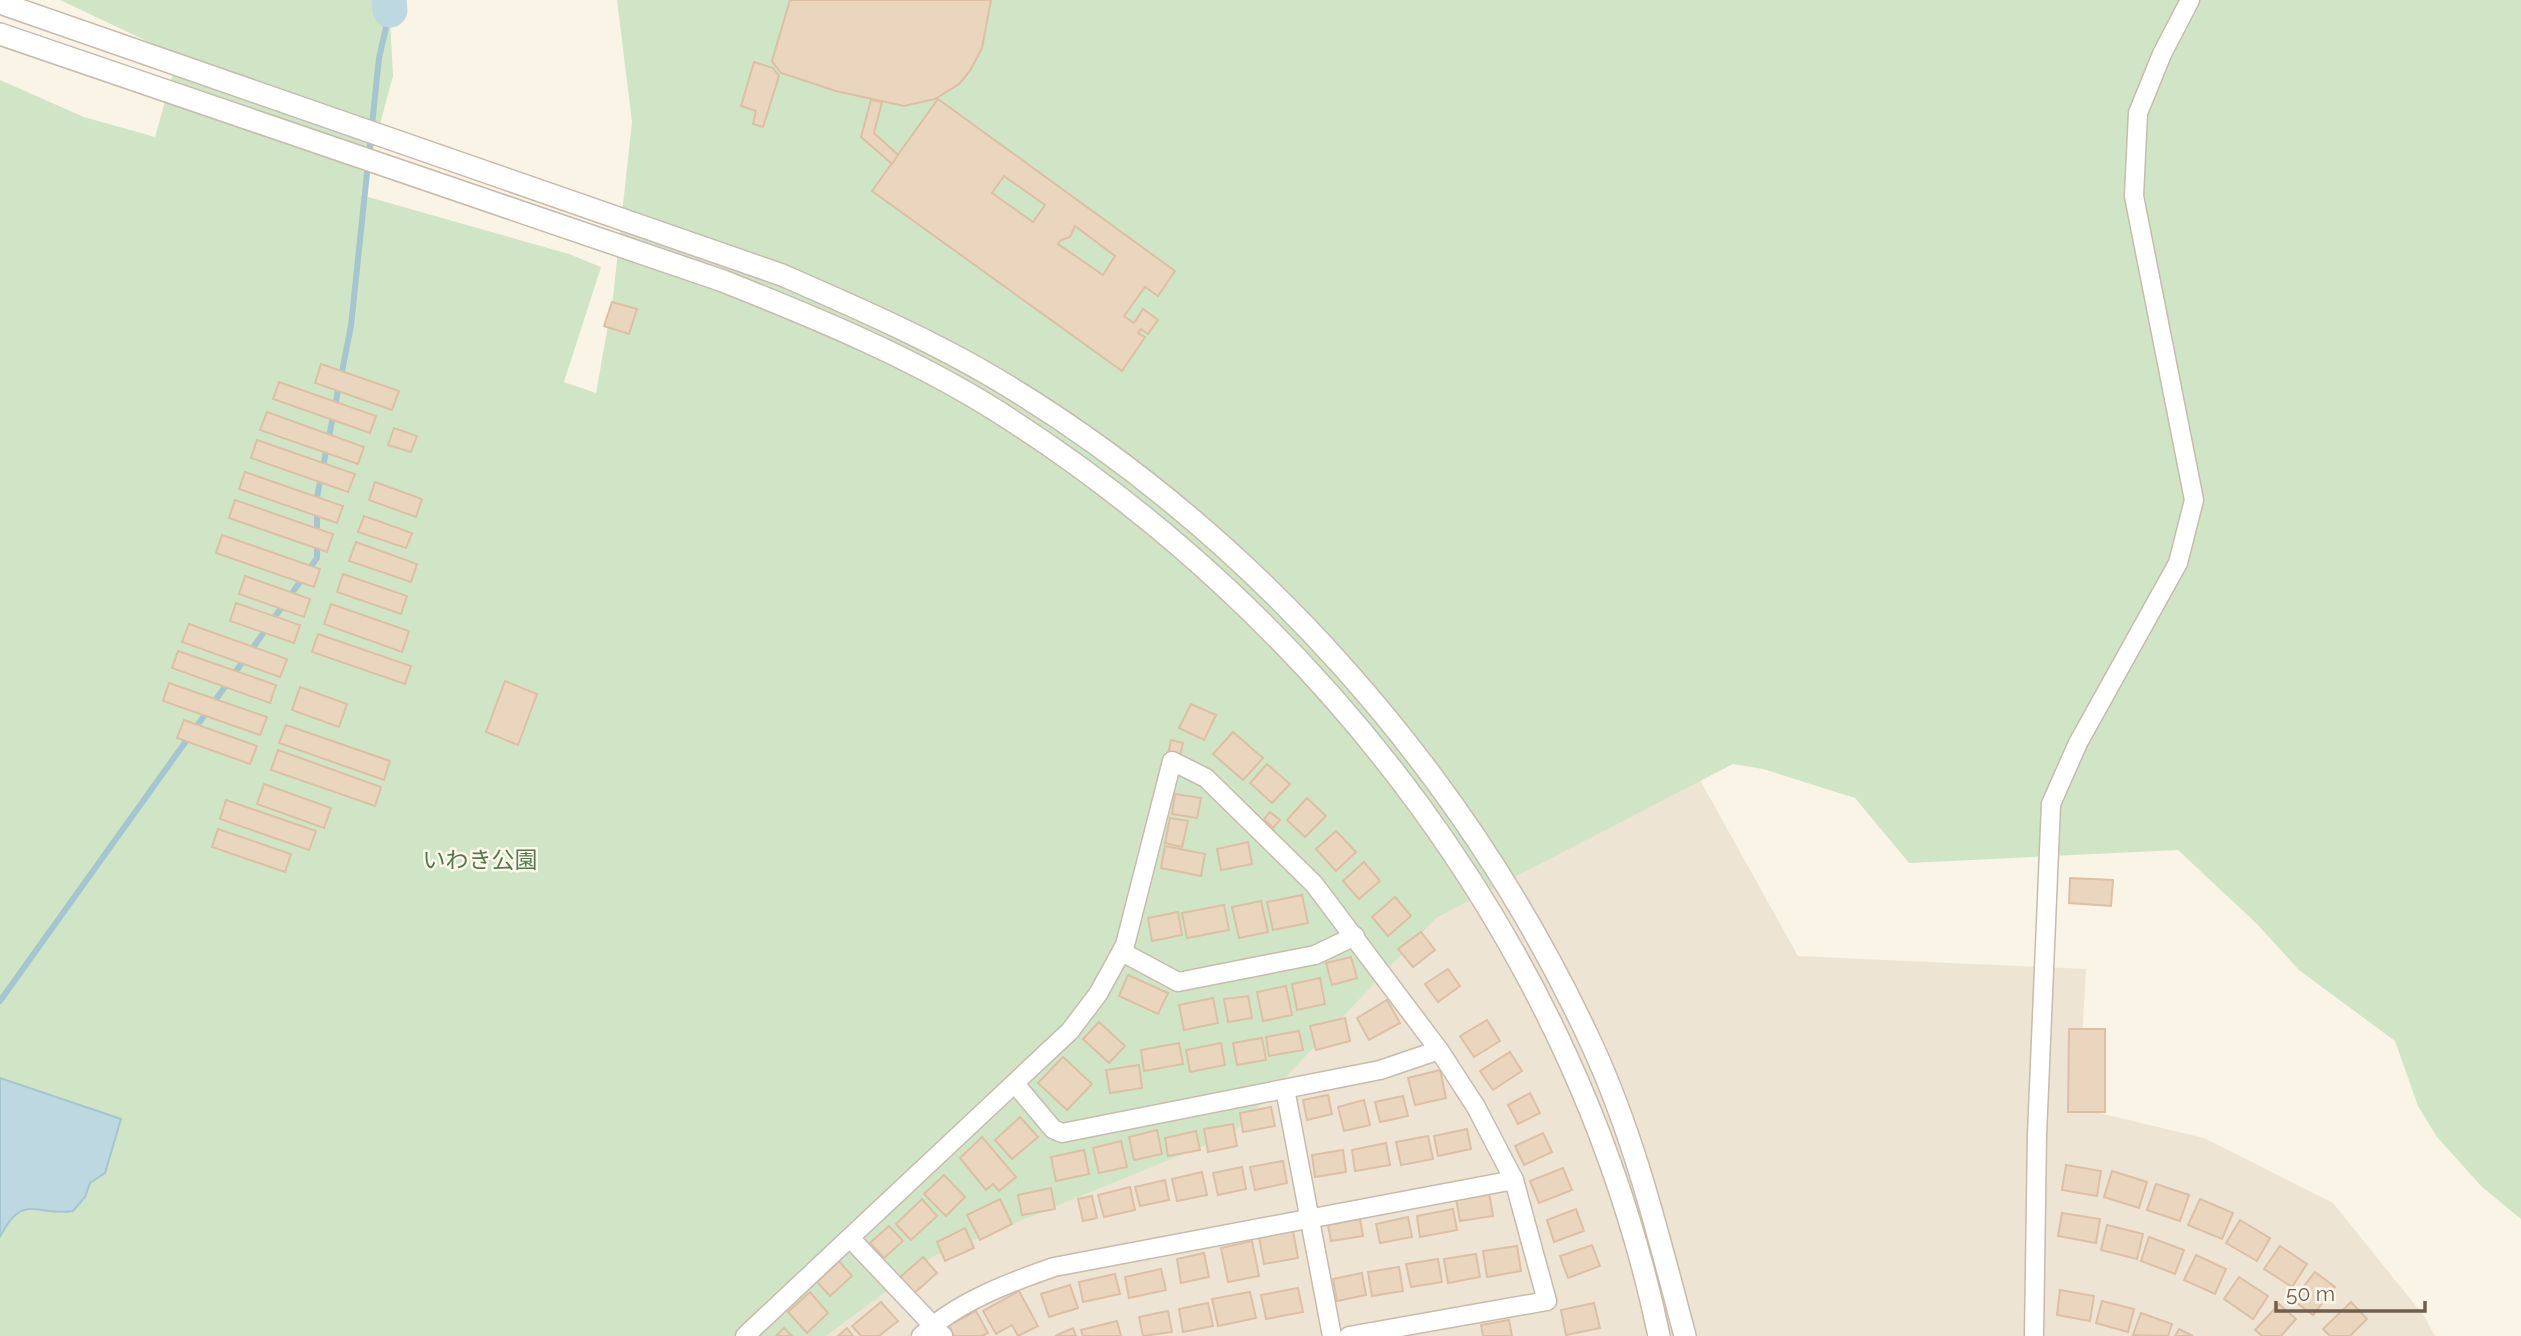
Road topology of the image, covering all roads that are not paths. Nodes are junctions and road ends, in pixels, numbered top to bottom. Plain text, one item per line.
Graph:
1 (2190, 0) edge
2 (0, 3) edge
3 (0, 34) edge
4 (1140, 476) junction
5 (1124, 500) junction
6 (1356, 936) junction
7 (1122, 952) junction
8 (1439, 1050) junction
9 (1016, 1085) junction
10 (1285, 1089) junction
11 (1514, 1180) junction
12 (1311, 1218) junction
13 (850, 1238) junction
14 (932, 1333) edge
15 (745, 1336) edge
16 (1332, 1336) edge
17 (1349, 1336) edge
18 (1660, 1336) edge
19 (1685, 1336) edge
20 (2034, 1336) edge

1 - 20 street
2 - 4 street
3 - 5 street
4 - 5 street
4 - 19 street
5 - 18 street
6 - 7 street
6 - 7 street
6 - 8 street
7 - 9 street
8 - 10 street
8 - 11 street
9 - 10 street
9 - 13 street
10 - 12 street
11 - 12 street
11 - 17 street
12 - 14 street
12 - 16 street
13 - 14 street
13 - 15 street

